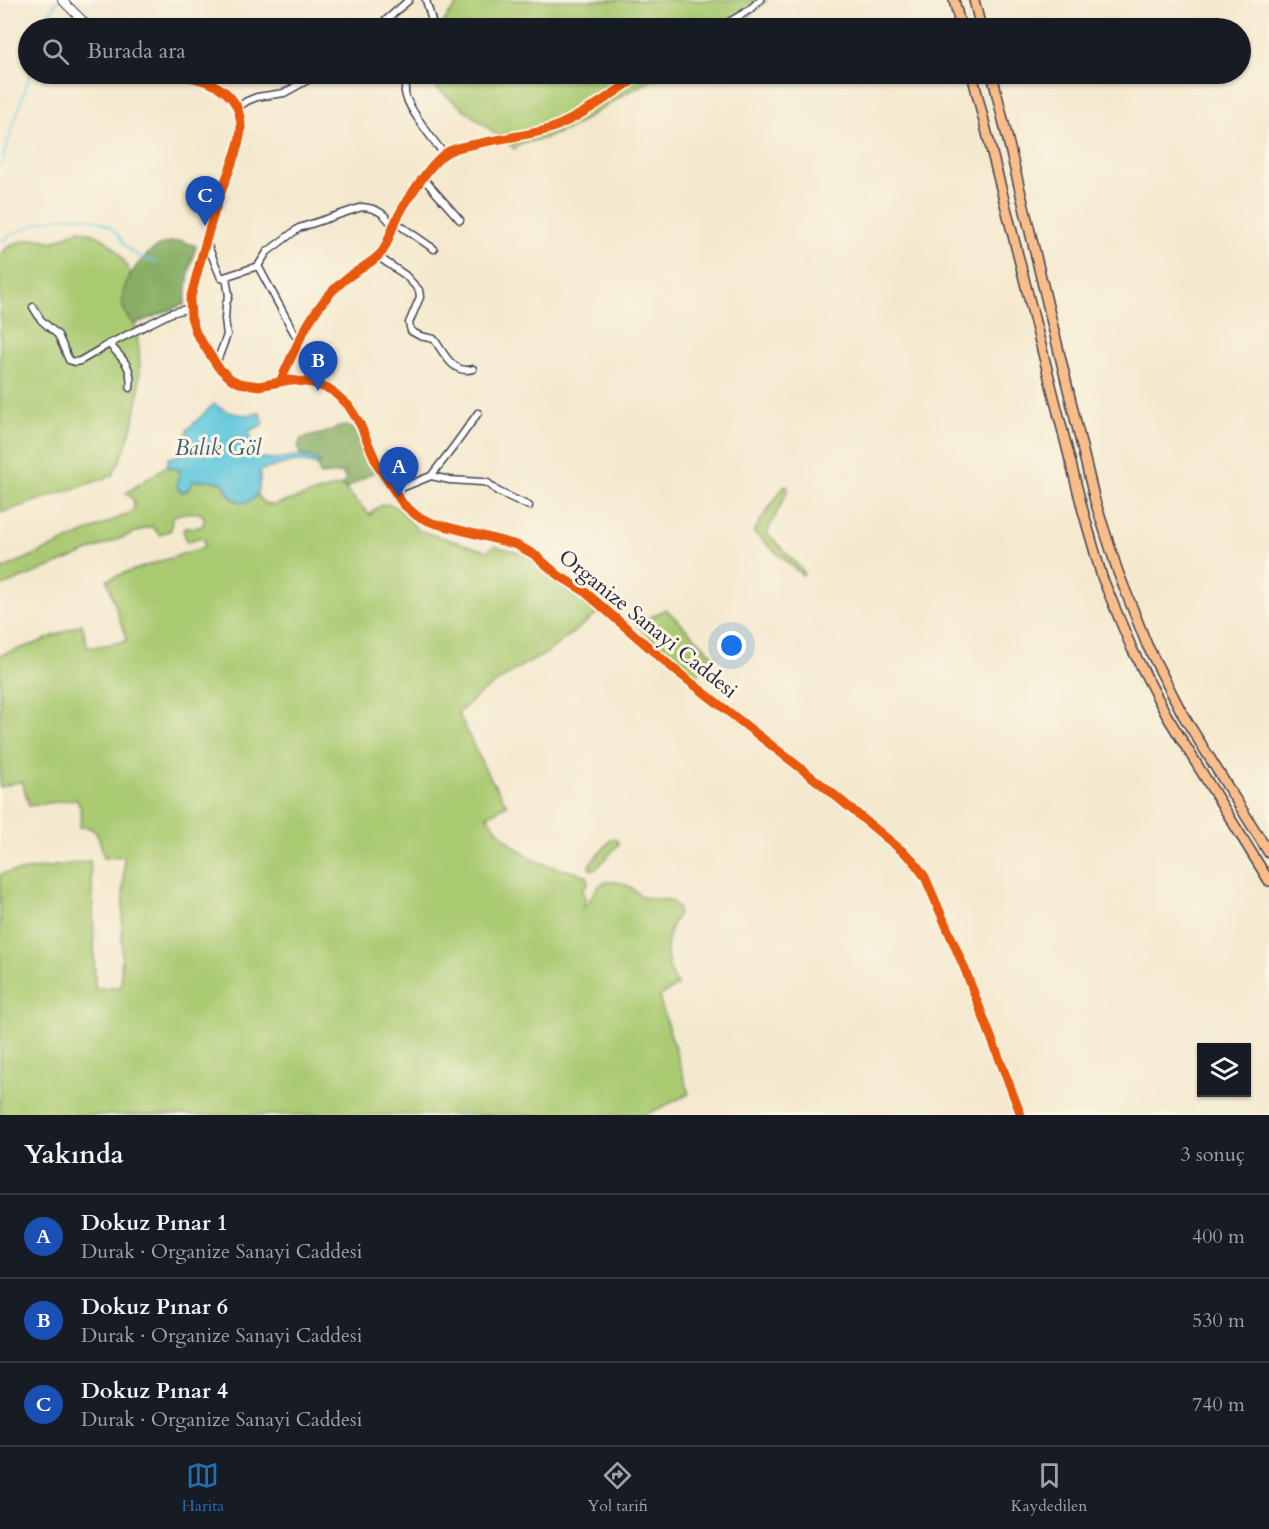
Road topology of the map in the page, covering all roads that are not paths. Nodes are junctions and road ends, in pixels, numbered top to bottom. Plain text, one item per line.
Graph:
1 (62, 0) edge
2 (409, 0) edge
3 (426, 0) edge
4 (760, 0) edge
5 (954, 0) edge
6 (974, 0) edge
7 (80, 18) edge
8 (388, 18) edge
9 (431, 18) edge
10 (736, 18) edge
11 (958, 18) edge
12 (978, 18) edge
13 (215, 84) edge
14 (300, 84) edge
15 (407, 84) edge
16 (626, 84) edge
17 (975, 84) edge
18 (994, 84) edge
19 (237, 108) junction
20 (444, 154) junction
21 (423, 178) junction
22 (460, 220) dead end
23 (394, 225) junction
24 (206, 241) junction
25 (434, 249) dead end
26 (377, 256) junction
27 (258, 266) junction
28 (226, 277) junction
29 (33, 307) dead end
30 (190, 308) junction
31 (298, 342) junction
32 (110, 344) junction
33 (216, 364) junction
34 (473, 369) dead end
35 (280, 382) junction
36 (130, 388) dead end
37 (478, 413) dead end
38 (431, 476) junction
39 (394, 491) junction
40 (529, 506) dead end
41 (1269, 853) edge
42 (1269, 881) edge
43 (1021, 1115) edge

1 - 7 street
2 - 8 street
3 - 9 street
4 - 10 street
5 - 11 highway
6 - 12 highway
13 - 19 street
14 - 19 street
15 - 20 street
16 - 20 street
17 - 42 highway
18 - 41 highway
19 - 24 street, Organize Sanayi Caddesi
20 - 21 street
21 - 22 street
21 - 23 street
23 - 25 street
23 - 26 street
23 - 27 street
24 - 28 street
24 - 30 street, Organize Sanayi Caddesi
26 - 31 street
26 - 34 street
27 - 28 street
27 - 31 street
28 - 33 street
29 - 32 street
30 - 32 street
30 - 33 street, Organize Sanayi Caddesi
31 - 35 street
32 - 36 street
33 - 35 street, Organize Sanayi Caddesi
35 - 39 street, Organize Sanayi Caddesi
37 - 38 street
38 - 39 street
38 - 40 street
39 - 43 street, Organize Sanayi Caddesi

